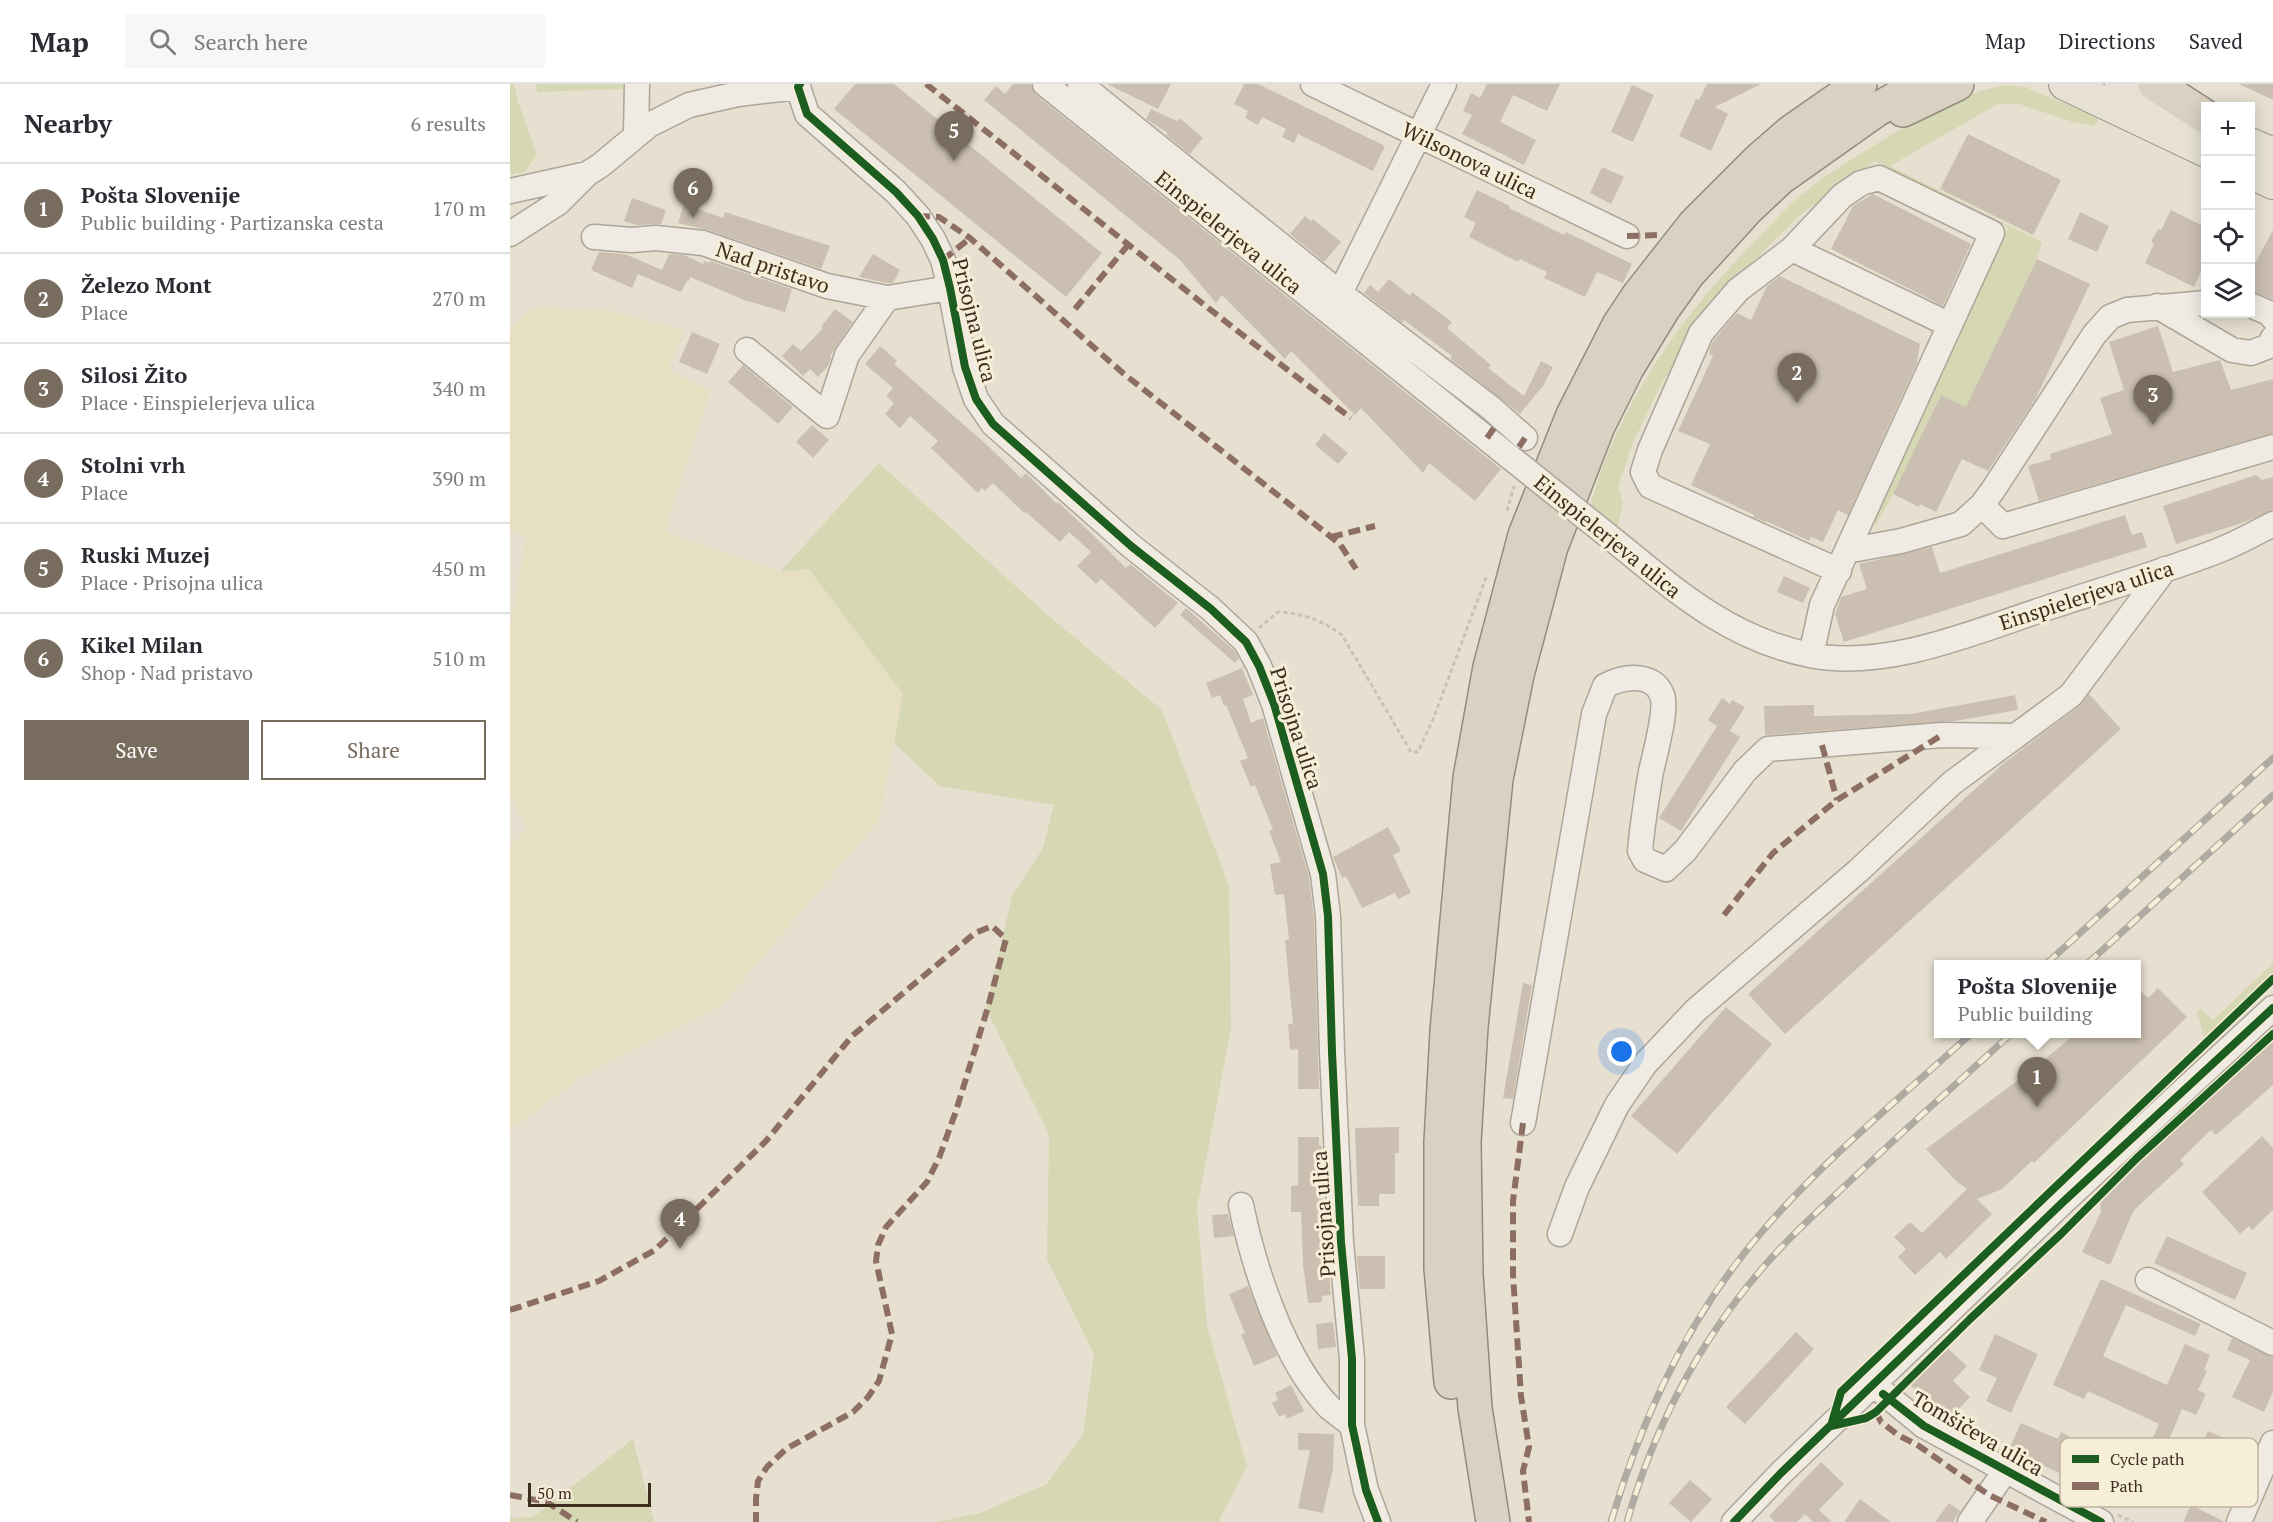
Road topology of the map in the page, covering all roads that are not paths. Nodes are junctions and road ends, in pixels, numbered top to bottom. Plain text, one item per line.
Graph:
1 (637, 84) edge
2 (1045, 84) edge
3 (1080, 84) edge
4 (1313, 84) edge
5 (1444, 84) edge
6 (1860, 84) edge
7 (1896, 84) edge
8 (1922, 84) edge
9 (1957, 84) edge
10 (2065, 84) edge
11 (2121, 84) edge
12 (2155, 84) edge
13 (799, 86) edge
14 (2201, 114) edge
15 (2201, 121) edge
16 (636, 135) junction
17 (1419, 135) junction
18 (1826, 137) junction
19 (2255, 146) edge
20 (2201, 149) edge
21 (2273, 154) edge
22 (587, 174) junction
23 (2255, 174) edge
24 (2273, 183) edge
25 (510, 191) edge
26 (510, 234) edge
27 (1627, 236) dead end
28 (594, 237) dead end
29 (1792, 249) junction
30 (950, 288) junction
31 (1340, 293) junction
32 (887, 298) junction
33 (2201, 303) edge
34 (2157, 306) junction
35 (2255, 307) edge
36 (2273, 318) edge
37 (1950, 325) junction
38 (2273, 338) edge
39 (747, 350) dead end
40 (1525, 438) dead end
41 (2273, 447) edge
42 (1982, 505) junction
43 (2273, 524) edge
44 (1851, 546) junction
45 (2165, 569) junction
46 (1839, 571) junction
47 (1811, 655) junction
48 (2016, 736) junction
49 (1488, 862) junction
50 (1459, 910) junction
51 (2273, 1008) edge
52 (1523, 1123) dead end
53 (1241, 1205) dead end
54 (1560, 1234) dead end
55 (2148, 1280) dead end
56 (2273, 1343) edge
57 (1874, 1385) junction
58 (1352, 1425) junction
59 (2273, 1443) edge
60 (2005, 1471) junction
61 (2258, 1478) edge
62 (2060, 1500) edge
63 (2073, 1507) edge
64 (2245, 1507) edge
65 (1739, 1520) edge
66 (1378, 1522) edge
67 (1471, 1522) edge
68 (1493, 1522) edge
69 (1970, 1522) edge
70 (2101, 1522) edge
71 (2239, 1522) edge

1 - 16 street
2 - 47 street, Einspielerjeva ulica, bridge
3 - 31 street, Einspielerjeva ulica
4 - 17 street, Wilsonova ulica
5 - 17 street
6 - 50 highway
7 - 18 highway
8 - 18 highway
9 - 49 highway
10 - 20 main road
11 - 15 main road
12 - 14 highway
13 - 16 street
13 - 30 street, Prisojna ulica
16 - 22 street
17 - 27 street, Wilsonova ulica
17 - 31 street
18 - 49 highway
18 - 50 highway
19 - 21 main road
22 - 25 street
22 - 26 street
23 - 24 main road
28 - 32 street, Nad pristavo
29 - 37 street
29 - 37 street
29 - 46 street
30 - 32 street, Nad pristavo
30 - 58 street, Prisojna ulica
31 - 40 street, Einspielerjeva ulica
32 - 39 street
33 - 34 street
34 - 38 street
34 - 42 street
35 - 36 street
37 - 44 street
41 - 42 street
42 - 44 street
43 - 45 street, Einspielerjeva ulica
44 - 46 street
45 - 47 street, Einspielerjeva ulica
45 - 48 street
46 - 47 street
48 - 52 street
48 - 54 street
49 - 68 highway
50 - 67 highway
51 - 57 street
53 - 58 street
55 - 56 street
57 - 60 street, Tomšičeva ulica
57 - 65 street
58 - 66 street, Prisojna ulica
59 - 61 street
60 - 62 street, Tomšičeva ulica
60 - 69 street
63 - 70 street, Tomšičeva ulica
64 - 71 street

